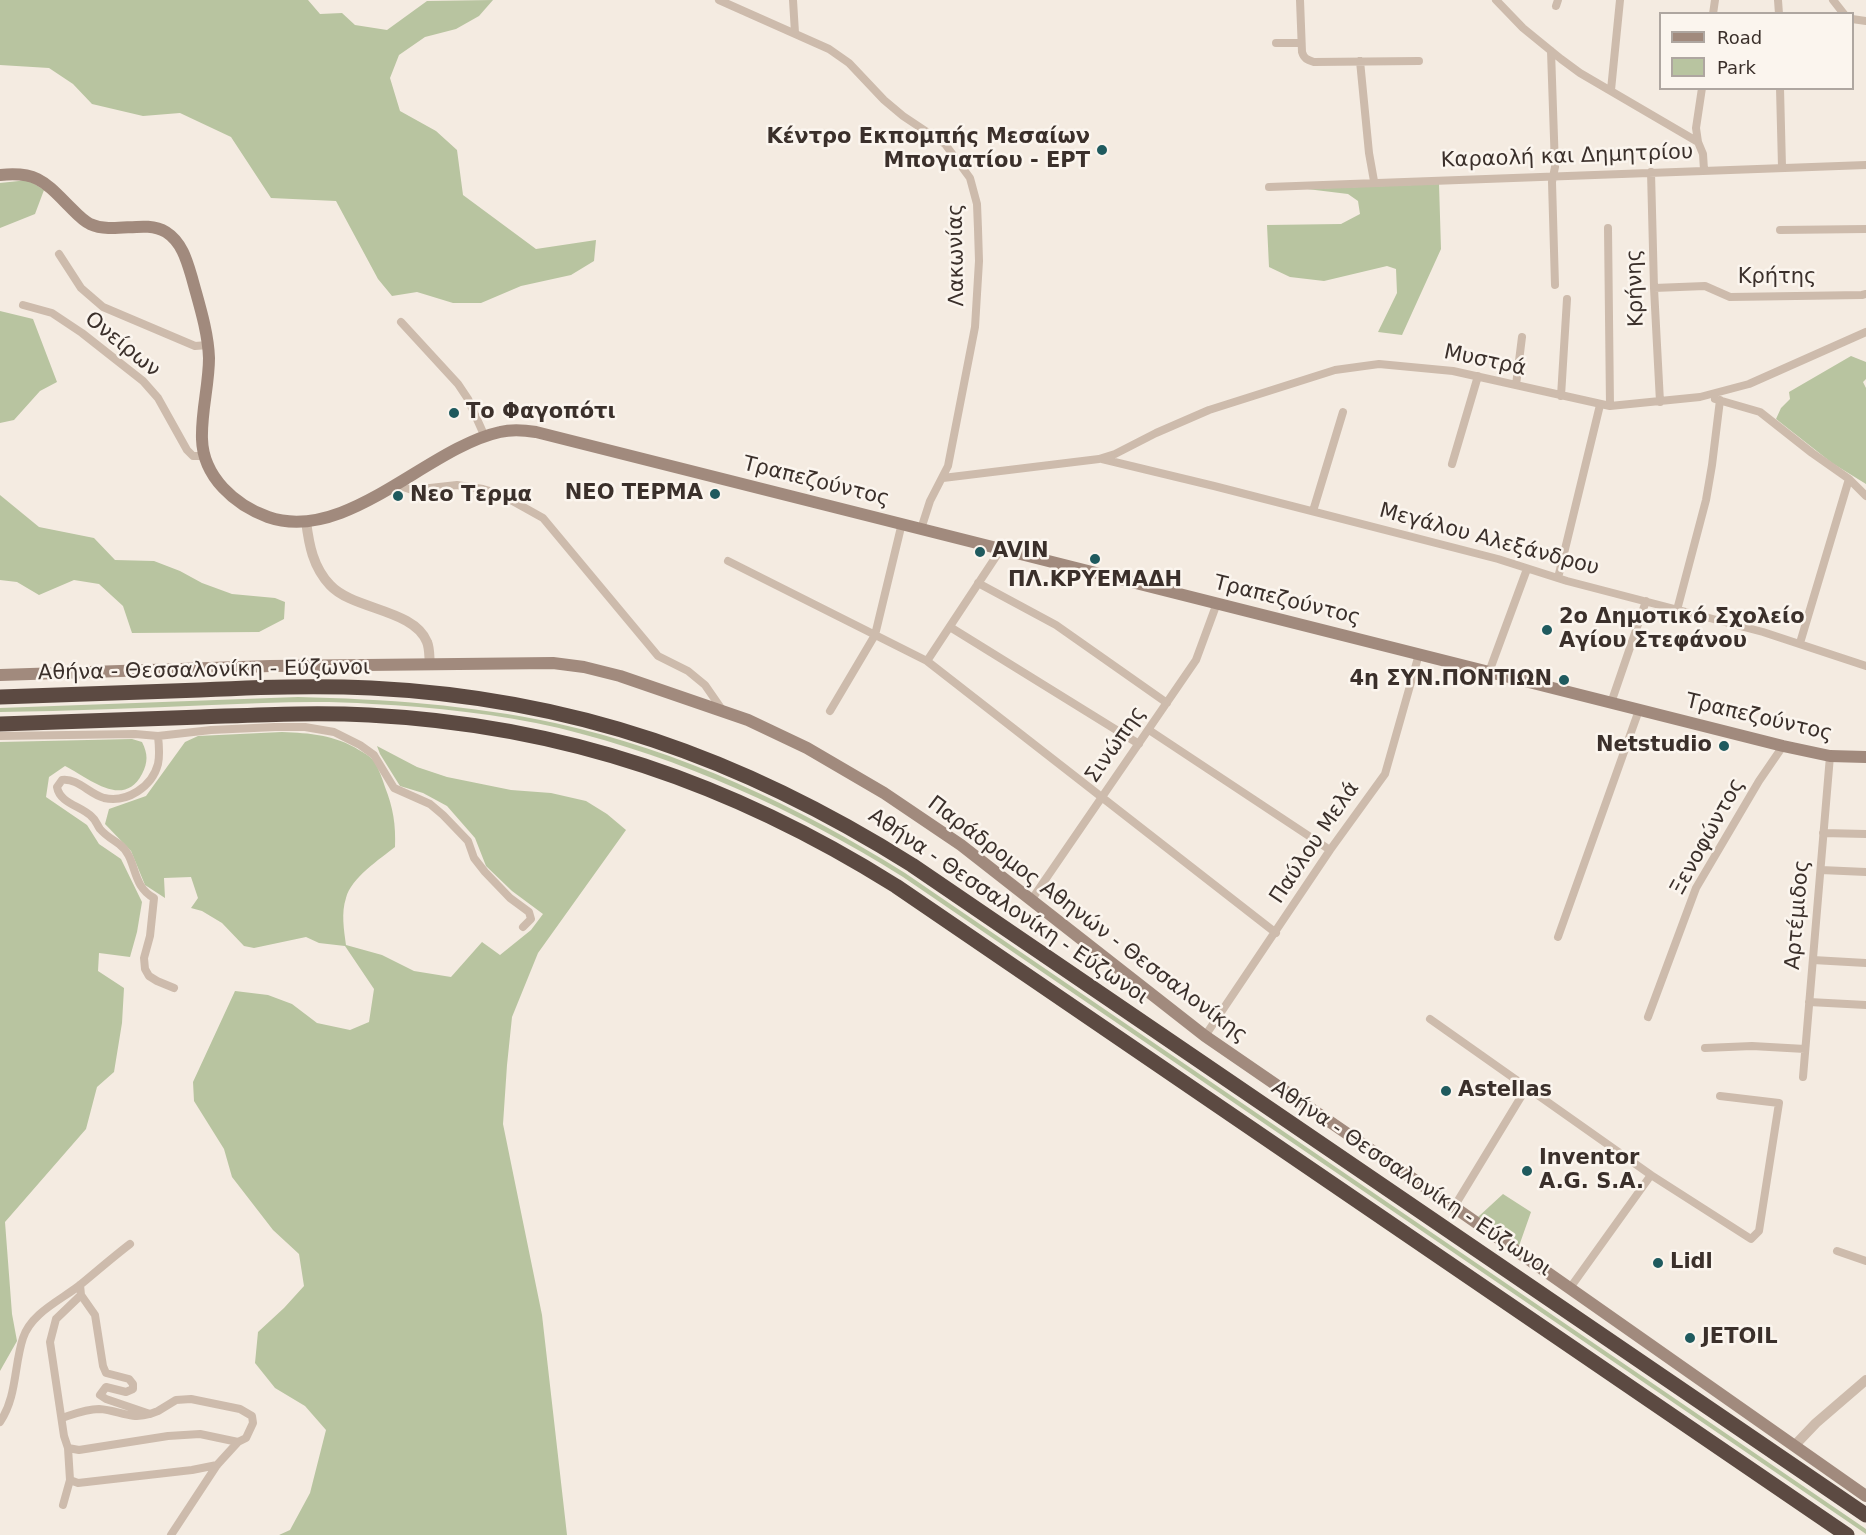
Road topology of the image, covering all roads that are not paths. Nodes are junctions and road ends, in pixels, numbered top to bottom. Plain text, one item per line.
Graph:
1 (719, 0) edge
2 (793, 0) edge
3 (1300, 0) edge
4 (1620, 0) edge
5 (1833, 0) edge
6 (1498, 1) edge
7 (1842, 12) edge
8 (795, 33) junction
9 (1276, 43) dead end
10 (1301, 43) junction
11 (1551, 51) junction
12 (1419, 60) dead end
13 (1360, 61) junction
14 (1611, 90) junction
15 (1702, 90) edge
16 (1780, 90) edge
17 (1698, 142) junction
18 (1866, 165) edge
19 (1782, 167) junction
20 (1704, 170) junction
21 (1651, 172) junction
22 (0, 176) edge
23 (1554, 176) junction
24 (1374, 181) junction
25 (1269, 187) dead end
26 (1608, 228) dead end
27 (1866, 229) edge
28 (1780, 231) dead end
29 (59, 254) dead end
30 (1555, 285) dead end
31 (1654, 288) junction
32 (1866, 294) edge
33 (1567, 299) dead end
34 (23, 305) dead end
35 (401, 322) dead end
36 (1866, 332) edge
37 (1522, 337) dead end
38 (208, 345) junction
39 (1478, 376) junction
40 (1516, 385) junction
41 (1561, 396) junction
42 (1700, 397) junction
43 (1720, 400) junction
44 (1660, 402) junction
45 (1600, 405) junction
46 (1610, 406) junction
47 (1343, 412) dead end
48 (485, 436) junction
49 (204, 456) junction
50 (1099, 459) junction
51 (1452, 464) dead end
52 (943, 478) junction
53 (1849, 479) junction
54 (399, 482) junction
55 (1866, 496) edge
56 (1313, 511) junction
57 (306, 521) junction
58 (902, 523) junction
59 (921, 529) junction
60 (1001, 549) junction
61 (728, 561) dead end
62 (1527, 569) junction
63 (1558, 578) junction
64 (978, 583) junction
65 (1646, 601) junction
66 (1217, 603) junction
67 (1677, 610) junction
68 (950, 627) junction
69 (875, 635) junction
70 (1800, 643) junction
71 (1419, 654) junction
72 (927, 662) junction
73 (430, 665) junction
74 (1866, 666) edge
75 (1489, 672) junction
76 (0, 675) edge
77 (0, 697) edge
78 (1167, 703) junction
79 (1611, 703) junction
80 (1639, 710) junction
81 (723, 711) junction
82 (830, 711) dead end
83 (0, 724) edge
84 (1149, 730) junction
85 (0, 736) edge
86 (158, 736) junction
87 (1139, 744) junction
88 (1783, 746) junction
89 (1830, 756) junction
90 (1866, 757) edge
91 (1102, 798) junction
92 (1823, 832) junction
93 (1866, 834) edge
94 (1330, 850) junction
95 (1821, 870) junction
96 (1866, 872) edge
97 (1032, 899) junction
98 (523, 927) dead end
99 (1276, 933) junction
100 (1558, 937) dead end
101 (1813, 960) junction
102 (1866, 963) edge
103 (174, 988) dead end
104 (1809, 1002) junction
105 (1866, 1005) edge
106 (1648, 1017) dead end
107 (1430, 1019) dead end
108 (1205, 1036) junction
109 (1705, 1048) dead end
110 (1805, 1049) junction
111 (1803, 1077) dead end
112 (1527, 1087) junction
113 (1720, 1096) dead end
114 (1651, 1175) junction
115 (1454, 1207) junction
116 (130, 1244) dead end
117 (1837, 1251) dead end
118 (1866, 1261) edge
119 (80, 1285) junction
120 (1570, 1288) junction
121 (81, 1295) junction
122 (1866, 1380) edge
123 (150, 1414) junction
124 (62, 1418) junction
125 (0, 1422) edge
126 (238, 1442) junction
127 (1795, 1445) junction
128 (68, 1448) junction
129 (217, 1465) junction
130 (70, 1480) junction
131 (1866, 1496) edge
132 (63, 1505) dead end
133 (1866, 1515) edge
134 (171, 1535) edge
135 (1847, 1535) edge

1 - 8 street, Λακωνίας
2 - 8 street
3 - 10 street
4 - 14 street
5 - 7 street
6 - 11 street
8 - 52 street, Λακωνίας
9 - 10 street
10 - 13 street
11 - 14 street
11 - 23 street
12 - 13 street
13 - 24 street
14 - 17 street
15 - 17 street
16 - 19 street
17 - 20 street
18 - 19 street, Καραολή και Δημητρίου
19 - 20 street, Καραολή και Δημητρίου
20 - 21 street, Καραολή και Δημητρίου
21 - 23 street, Καραολή και Δημητρίου
21 - 31 street, Κρήνης
22 - 38 main road, Τραπεζούντος
23 - 24 street, Καραολή και Δημητρίου
23 - 30 street
24 - 25 street, Καραολή και Δημητρίου
26 - 46 street
27 - 28 street
29 - 38 street
31 - 32 street, Κρήτης
31 - 44 street, Κρήνης
33 - 41 street
34 - 49 street, Ονείρων
35 - 48 street
36 - 42 street, Μυστρά
37 - 40 street
38 - 49 main road, Τραπεζούντος
39 - 40 street, Μυστρά
39 - 50 street, Μυστρά
39 - 51 street
40 - 41 street, Μυστρά
41 - 45 street, Μυστρά
42 - 43 street
42 - 44 street, Μυστρά
43 - 53 street
43 - 67 street
44 - 46 street, Μυστρά
45 - 46 street, Μυστρά
45 - 63 street
47 - 56 street
48 - 54 main road, Τραπεζούντος
48 - 58 main road, Τραπεζούντος
49 - 57 main road, Τραπεζούντος
50 - 52 street
50 - 56 street, Μεγάλου Αλεξάνδρου
52 - 59 street, Λακωνίας
53 - 55 street
53 - 70 street
54 - 57 main road, Τραπεζούντος
54 - 81 street
56 - 62 street, Μεγάλου Αλεξάνδρου
57 - 73 street
58 - 59 main road, Τραπεζούντος
58 - 69 street
59 - 60 main road, Τραπεζούντος
60 - 64 street
60 - 66 main road, Τραπεζούντος
61 - 69 street
62 - 63 street, Μεγάλου Αλεξάνδρου
62 - 75 street
63 - 65 street, Μεγάλου Αλεξάνδρου
64 - 68 street
64 - 78 street
65 - 67 street, Μεγάλου Αλεξάνδρου
65 - 79 street
66 - 71 main road, Τραπεζούντος
66 - 78 street, Σινώπης
67 - 70 street, Μεγάλου Αλεξάνδρου
68 - 72 street
68 - 87 street
69 - 72 street
69 - 82 street
70 - 74 street, Μεγάλου Αλεξάνδρου
71 - 75 main road, Τραπεζούντος
71 - 94 street, Παύλου Μελά
72 - 91 street
73 - 76 main road, Παράδρομος Αθηνών - Θεσσαλονίκης
73 - 81 main road, Παράδρομος Αθηνών - Θεσσαλονίκης
75 - 79 main road, Τραπεζούντος
77 - 133 highway, Αθήνα - Θεσσαλονίκη - Εύζωνοι
78 - 84 street, Σινώπης
79 - 80 main road, Τραπεζούντος
80 - 88 main road, Τραπεζούντος
80 - 100 street
81 - 97 main road, Παράδρομος Αθηνών - Θεσσαλονίκης
83 - 135 highway, Αθήνα - Θεσσαλονίκη - Εύζωνοι
84 - 87 street, Σινώπης
84 - 94 street
85 - 86 street
86 - 98 street
86 - 103 street
87 - 91 street, Σινώπης
88 - 89 main road, Τραπεζούντος
88 - 106 street, Ξενοφώντος
89 - 90 main road, Τραπεζούντος
89 - 92 street, Αρτέμιδος
91 - 97 street, Σινώπης
91 - 99 street
92 - 93 street
92 - 95 street, Αρτέμιδος
94 - 99 street, Παύλου Μελά
95 - 96 street
95 - 101 street, Αρτέμιδος
97 - 108 main road, Παράδρομος Αθηνών - Θεσσαλονίκης
99 - 108 street, Παύλου Μελά
101 - 102 street
101 - 104 street, Αρτέμιδος
104 - 105 street
104 - 110 street, Αρτέμιδος
107 - 112 street
108 - 115 main road, Παράδρομος Αθηνών - Θεσσαλονίκης
109 - 110 street
110 - 111 street, Αρτέμιδος
112 - 114 street
112 - 115 street
113 - 114 street
114 - 120 street
115 - 120 main road, Παράδρομος Αθηνών - Θεσσαλονίκης
116 - 119 street
117 - 118 street
119 - 121 street
119 - 125 street
120 - 127 main road, Παράδρομος Αθηνών - Θεσσαλονίκης
121 - 123 street
121 - 124 street
122 - 127 street
123 - 124 street
123 - 126 street
124 - 128 street
126 - 128 street
126 - 129 street
127 - 131 main road, Παράδρομος Αθηνών - Θεσσαλονίκης
128 - 130 street
129 - 130 street
129 - 134 street
130 - 132 street

